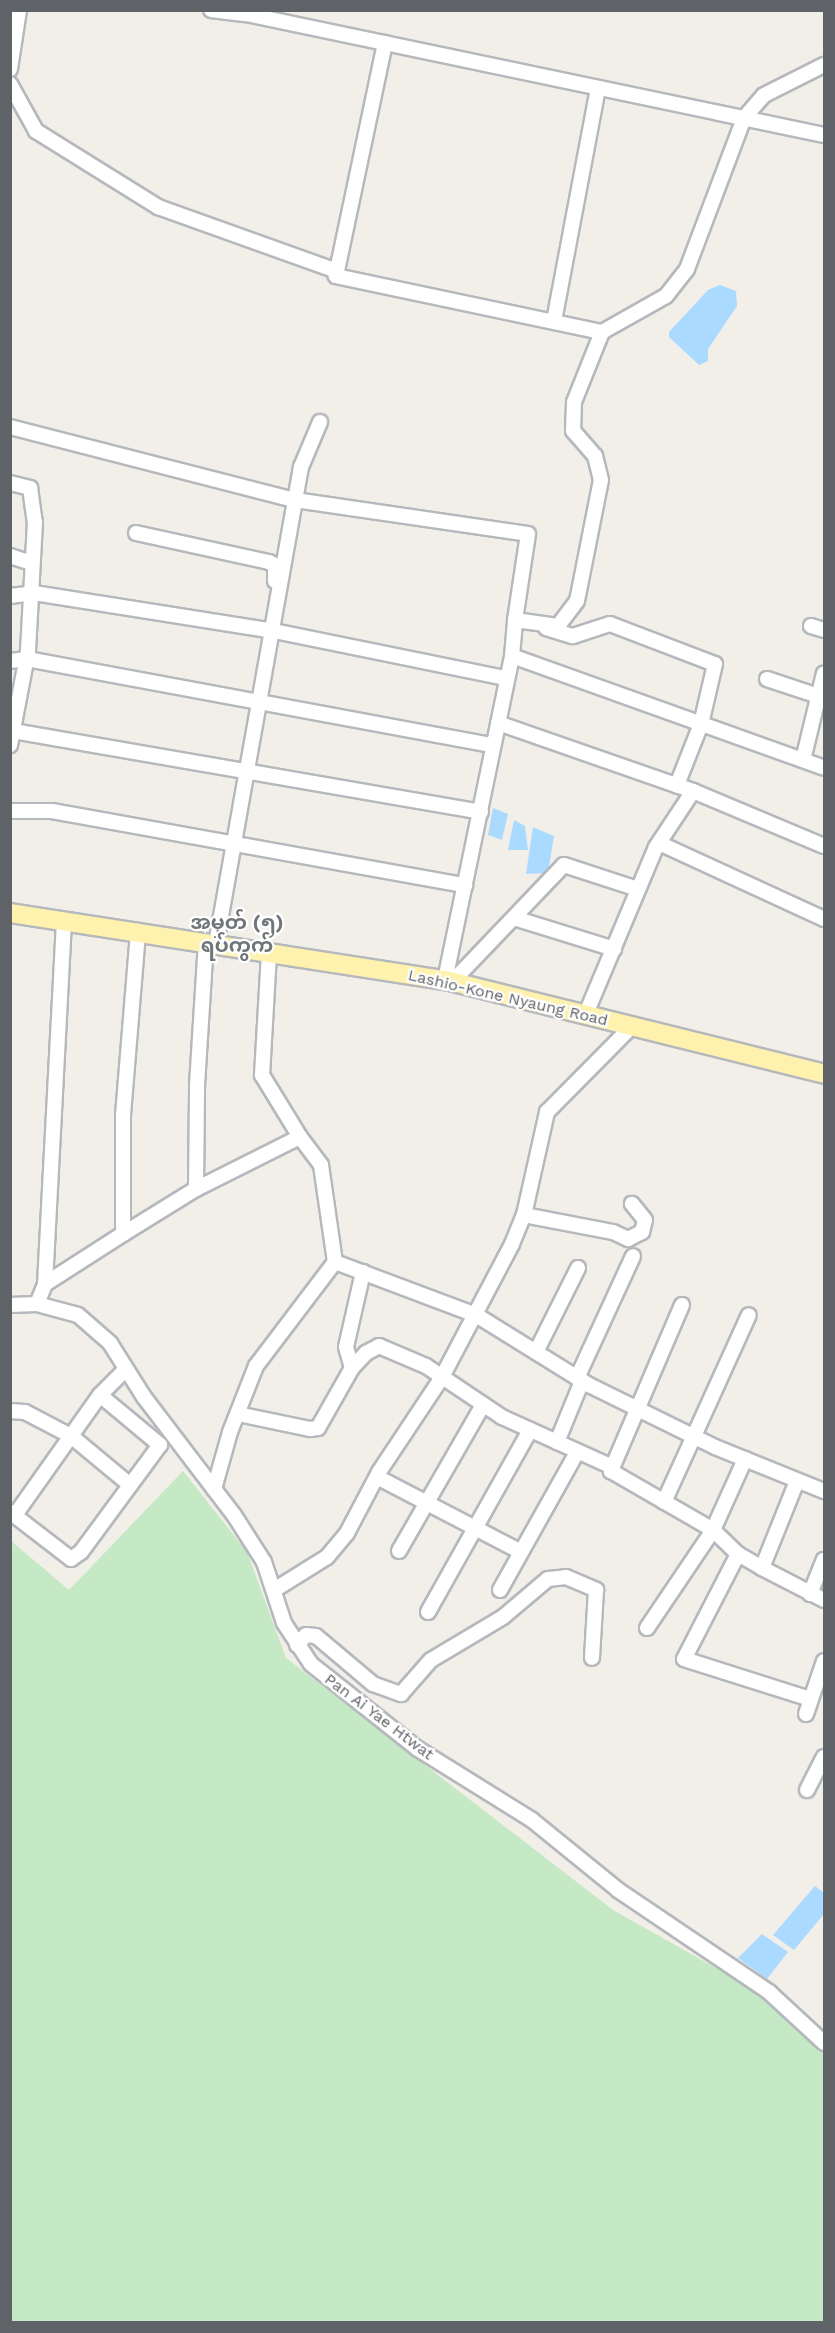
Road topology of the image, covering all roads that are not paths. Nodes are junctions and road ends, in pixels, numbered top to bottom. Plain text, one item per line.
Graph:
1 (19, 10) edge
2 (211, 10) edge
3 (385, 43) junction
4 (825, 65) edge
5 (10, 69) edge
6 (10, 84) edge
7 (598, 88) junction
8 (744, 118) junction
9 (825, 135) edge
10 (337, 271) junction
11 (554, 321) junction
12 (602, 332) junction
13 (320, 422) dead end
14 (10, 428) edge
15 (10, 483) edge
16 (295, 500) junction
17 (136, 533) dead end
18 (10, 556) edge
19 (31, 563) junction
20 (34, 593) junction
21 (10, 596) edge
22 (515, 620) junction
23 (537, 625) junction
24 (811, 626) dead end
25 (825, 630) edge
26 (274, 631) junction
27 (512, 656) junction
28 (27, 658) junction
29 (10, 661) edge
30 (825, 674) edge
31 (506, 678) junction
32 (767, 679) dead end
33 (822, 697) edge
34 (259, 702) junction
35 (498, 723) junction
36 (701, 724) junction
37 (11, 738) edge
38 (493, 745) junction
39 (803, 760) junction
40 (825, 768) edge
41 (245, 771) junction
42 (677, 785) junction
43 (693, 791) junction
44 (10, 811) edge
45 (481, 812) junction
46 (659, 843) junction
47 (233, 844) junction
48 (825, 846) edge
49 (465, 885) junction
50 (639, 889) junction
51 (10, 914) edge
52 (514, 918) junction
53 (64, 920) junction
54 (825, 920) edge
55 (138, 931) junction
56 (211, 944) junction
57 (614, 949) junction
58 (269, 952) junction
59 (448, 981) junction
60 (585, 1016) junction
61 (631, 1027) junction
62 (825, 1074) edge
63 (300, 1137) junction
64 (196, 1189) junction
65 (632, 1204) dead end
66 (524, 1215) junction
67 (123, 1234) junction
68 (633, 1256) dead end
69 (335, 1262) junction
70 (578, 1268) dead end
71 (363, 1272) junction
72 (45, 1284) junction
73 (37, 1304) junction
74 (10, 1305) edge
75 (682, 1305) dead end
76 (476, 1315) junction
77 (749, 1315) dead end
78 (536, 1352) junction
79 (352, 1368) junction
80 (125, 1370) junction
81 (442, 1377) junction
82 (579, 1380) junction
83 (100, 1395) junction
84 (483, 1405) junction
85 (639, 1409) junction
86 (10, 1412) edge
87 (238, 1414) junction
88 (530, 1430) junction
89 (71, 1436) junction
90 (695, 1436) junction
91 (557, 1442) junction
92 (577, 1452) junction
93 (745, 1459) junction
94 (612, 1467) junction
95 (377, 1477) junction
96 (797, 1481) junction
97 (130, 1485) junction
98 (214, 1489) junction
99 (825, 1491) edge
100 (664, 1502) junction
101 (428, 1504) junction
102 (13, 1513) edge
103 (476, 1530) junction
104 (714, 1530) junction
105 (399, 1551) dead end
106 (521, 1552) junction
107 (738, 1554) junction
108 (825, 1560) edge
109 (762, 1568) junction
110 (274, 1590) junction
111 (500, 1590) dead end
112 (810, 1594) junction
113 (825, 1600) edge
114 (428, 1612) dead end
115 (647, 1628) dead end
116 (297, 1645) junction
117 (592, 1658) dead end
118 (825, 1661) edge
119 (810, 1699) junction
120 (806, 1714) dead end
121 (825, 1757) edge
122 (807, 1790) dead end
123 (825, 2043) edge

1 - 5 street
2 - 3 street
3 - 7 street
3 - 10 street
4 - 8 street
6 - 10 street
7 - 8 street
7 - 11 street
8 - 9 street
8 - 12 street
10 - 11 street
11 - 12 street
12 - 23 street
13 - 16 street
14 - 16 street
15 - 19 street
16 - 22 street
16 - 26 street
17 - 26 street
18 - 19 street
19 - 20 street
20 - 21 street
20 - 26 street
20 - 28 street
22 - 23 street
22 - 27 street
23 - 36 street
24 - 25 street
26 - 31 street
26 - 34 street
27 - 31 street
27 - 36 street
28 - 29 street
28 - 34 street
28 - 37 street
30 - 33 street
31 - 35 street
32 - 33 street
33 - 39 street
34 - 38 street
34 - 41 street
35 - 38 street
35 - 42 street
36 - 39 street
36 - 42 street
37 - 41 street
38 - 45 street
39 - 40 street
41 - 45 street
41 - 47 street
42 - 43 street
43 - 46 street
43 - 48 street
44 - 47 street
45 - 49 street
46 - 50 street
46 - 54 street
47 - 49 street
47 - 56 street
49 - 59 street
50 - 52 street
50 - 57 street
51 - 53 main road, Lashio-Kone Nyaung Road
52 - 57 street
52 - 59 street
53 - 55 main road, Lashio-Kone Nyaung Road
53 - 72 street
55 - 56 main road, Lashio-Kone Nyaung Road
55 - 67 street
56 - 58 main road, Lashio-Kone Nyaung Road
56 - 64 street
57 - 60 street
58 - 59 main road, Lashio-Kone Nyaung Road
58 - 63 street
59 - 60 main road, Lashio-Kone Nyaung Road
60 - 61 main road, Lashio-Kone Nyaung Road
61 - 62 main road, Lashio-Kone Nyaung Road
61 - 66 street
63 - 64 street
63 - 69 street
64 - 67 street
65 - 66 street
66 - 76 street
67 - 72 street
68 - 82 street
69 - 71 street
69 - 87 street
70 - 78 street
71 - 76 street
71 - 79 street
72 - 73 street
73 - 74 street, Pan Ai Yae Htwat
73 - 80 street, Pan Ai Yae Htwat
75 - 85 street
76 - 78 street
76 - 81 street
77 - 90 street
78 - 82 street
79 - 81 street
79 - 87 street
80 - 83 street
80 - 98 street, Pan Ai Yae Htwat
81 - 84 street
81 - 95 street
82 - 85 street
82 - 91 street
83 - 89 street
83 - 97 street
84 - 88 street
84 - 101 street
85 - 90 street
85 - 94 street
86 - 89 street
87 - 98 street
88 - 91 street
88 - 103 street
89 - 97 street
89 - 102 street
90 - 93 street
90 - 100 street
91 - 92 street
92 - 94 street
92 - 106 street
93 - 96 street
93 - 104 street
94 - 100 street
95 - 101 street
95 - 110 street
96 - 99 street
96 - 109 street
97 - 102 street
98 - 110 street, Pan Ai Yae Htwat
100 - 104 street
101 - 103 street
101 - 105 street
103 - 106 street
103 - 114 street
104 - 107 street
104 - 115 street
106 - 111 street
107 - 109 street
107 - 119 street
108 - 112 street
109 - 112 street
110 - 116 street, Pan Ai Yae Htwat
112 - 113 street
116 - 117 street
116 - 123 street, Pan Ai Yae Htwat
118 - 119 street
119 - 120 street
121 - 122 street

